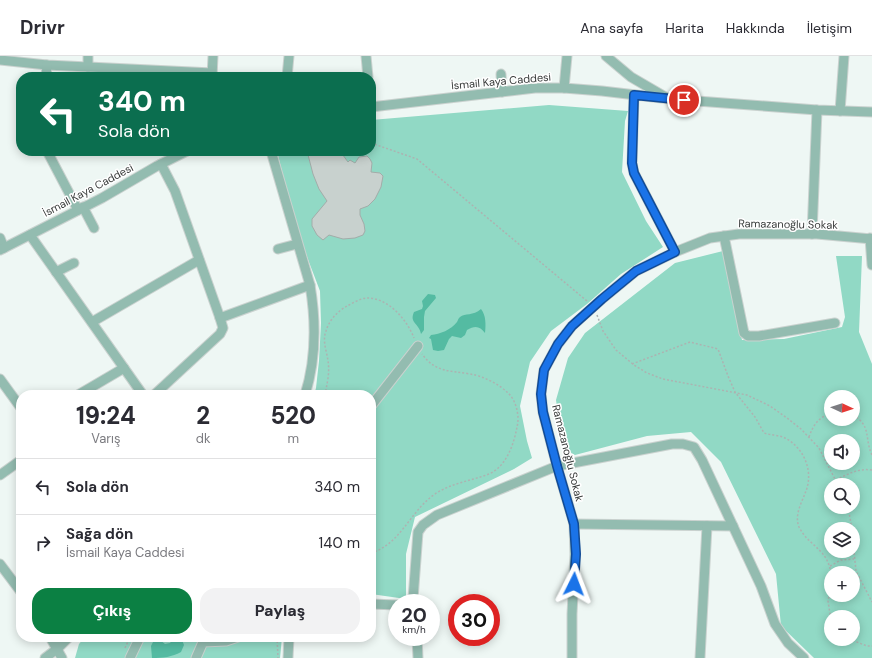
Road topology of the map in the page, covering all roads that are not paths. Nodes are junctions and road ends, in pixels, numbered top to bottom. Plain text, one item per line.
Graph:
1 (88, 56) edge
2 (213, 56) edge
3 (289, 56) edge
4 (366, 56) edge
5 (567, 56) edge
6 (606, 56) edge
7 (844, 56) edge
8 (0, 60) edge
9 (46, 65) junction
10 (88, 67) junction
11 (168, 71) joint
12 (46, 72) edge
13 (179, 72) edge
14 (212, 72) edge
15 (287, 72) edge
16 (368, 72) edge
17 (501, 74) dead end
18 (564, 88) junction
19 (502, 92) junction
20 (634, 95) junction
21 (670, 100) junction
22 (376, 106) edge
23 (817, 110) junction
24 (840, 111) junction
25 (872, 112) edge
26 (50, 156) edge
27 (177, 156) edge
28 (272, 156) edge
29 (161, 164) junction
30 (81, 209) junction
31 (94, 228) dead end
32 (30, 234) junction
33 (812, 234) junction
34 (724, 236) junction
35 (0, 238) edge
36 (871, 238) edge
37 (297, 244) junction
38 (2, 249) edge
39 (278, 249) dead end
40 (675, 252) junction
41 (199, 260) junction
42 (74, 262) dead end
43 (872, 265) edge
44 (56, 272) junction
45 (310, 285) junction
46 (220, 318) junction
47 (92, 322) junction
48 (835, 323) dead end
49 (418, 346) road end
50 (124, 368) junction
51 (0, 379) edge
52 (87, 390) edge
53 (139, 390) edge
54 (159, 390) edge
55 (306, 390) edge
56 (376, 400) edge
57 (16, 401) edge
58 (16, 464) edge
59 (557, 466) junction
60 (0, 475) edge
61 (574, 524) junction
62 (707, 526) junction
63 (733, 526) junction
64 (0, 564) edge
65 (16, 585) edge
66 (415, 585) junction
67 (414, 594) edge
68 (415, 594) edge
69 (376, 604) edge
70 (388, 605) edge
71 (53, 642) edge
72 (64, 642) edge
73 (138, 642) edge
74 (200, 642) edge
75 (289, 642) edge
76 (417, 646) edge
77 (57, 649) junction
78 (45, 658) edge
79 (62, 658) edge
80 (130, 658) edge
81 (196, 658) edge
82 (288, 658) edge
83 (418, 658) edge
84 (572, 658) edge
85 (700, 658) edge
86 (804, 658) edge

1 - 10 street
2 - 14 street
3 - 15 street
4 - 16 street
5 - 18 street
6 - 21 street
7 - 24 street
8 - 9 street
9 - 10 street
9 - 12 street
10 - 11 street
11 - 13 street
17 - 19 street
18 - 19 street, İsmail Kaya Caddesi
18 - 20 street, İsmail Kaya Caddesi
19 - 22 street, İsmail Kaya Caddesi
20 - 21 street, İsmail Kaya Caddesi
20 - 40 street
21 - 23 street, İsmail Kaya Caddesi
23 - 24 street, İsmail Kaya Caddesi
23 - 33 street
24 - 25 street, İsmail Kaya Caddesi
26 - 30 street
27 - 29 street, İsmail Kaya Caddesi
28 - 37 street
29 - 30 street, İsmail Kaya Caddesi
29 - 41 street
30 - 31 street
30 - 32 street, İsmail Kaya Caddesi
32 - 38 street, İsmail Kaya Caddesi
32 - 44 street
33 - 34 street, Ramazanoğlu Sokak
33 - 36 street, Ramazanoğlu Sokak
34 - 40 street, Ramazanoğlu Sokak
34 - 48 street
35 - 38 street
36 - 43 street
37 - 39 street
37 - 45 street
40 - 59 street, Ramazanoğlu Sokak
41 - 46 street
41 - 47 street
42 - 44 street
44 - 47 street
45 - 46 street
45 - 55 street
46 - 54 street
47 - 50 street
49 - 56 street
50 - 52 street
50 - 53 street
51 - 57 street
58 - 60 street
59 - 61 street, Ramazanoğlu Sokak
59 - 63 street
59 - 66 street
61 - 62 street
61 - 84 street, Ramazanoğlu Sokak
62 - 63 street
62 - 85 street
63 - 86 street
64 - 65 street
66 - 67 street
66 - 68 street
69 - 70 street
71 - 77 street
72 - 77 street
73 - 80 street
74 - 81 street
75 - 82 street
76 - 83 street
77 - 78 street
77 - 79 street

